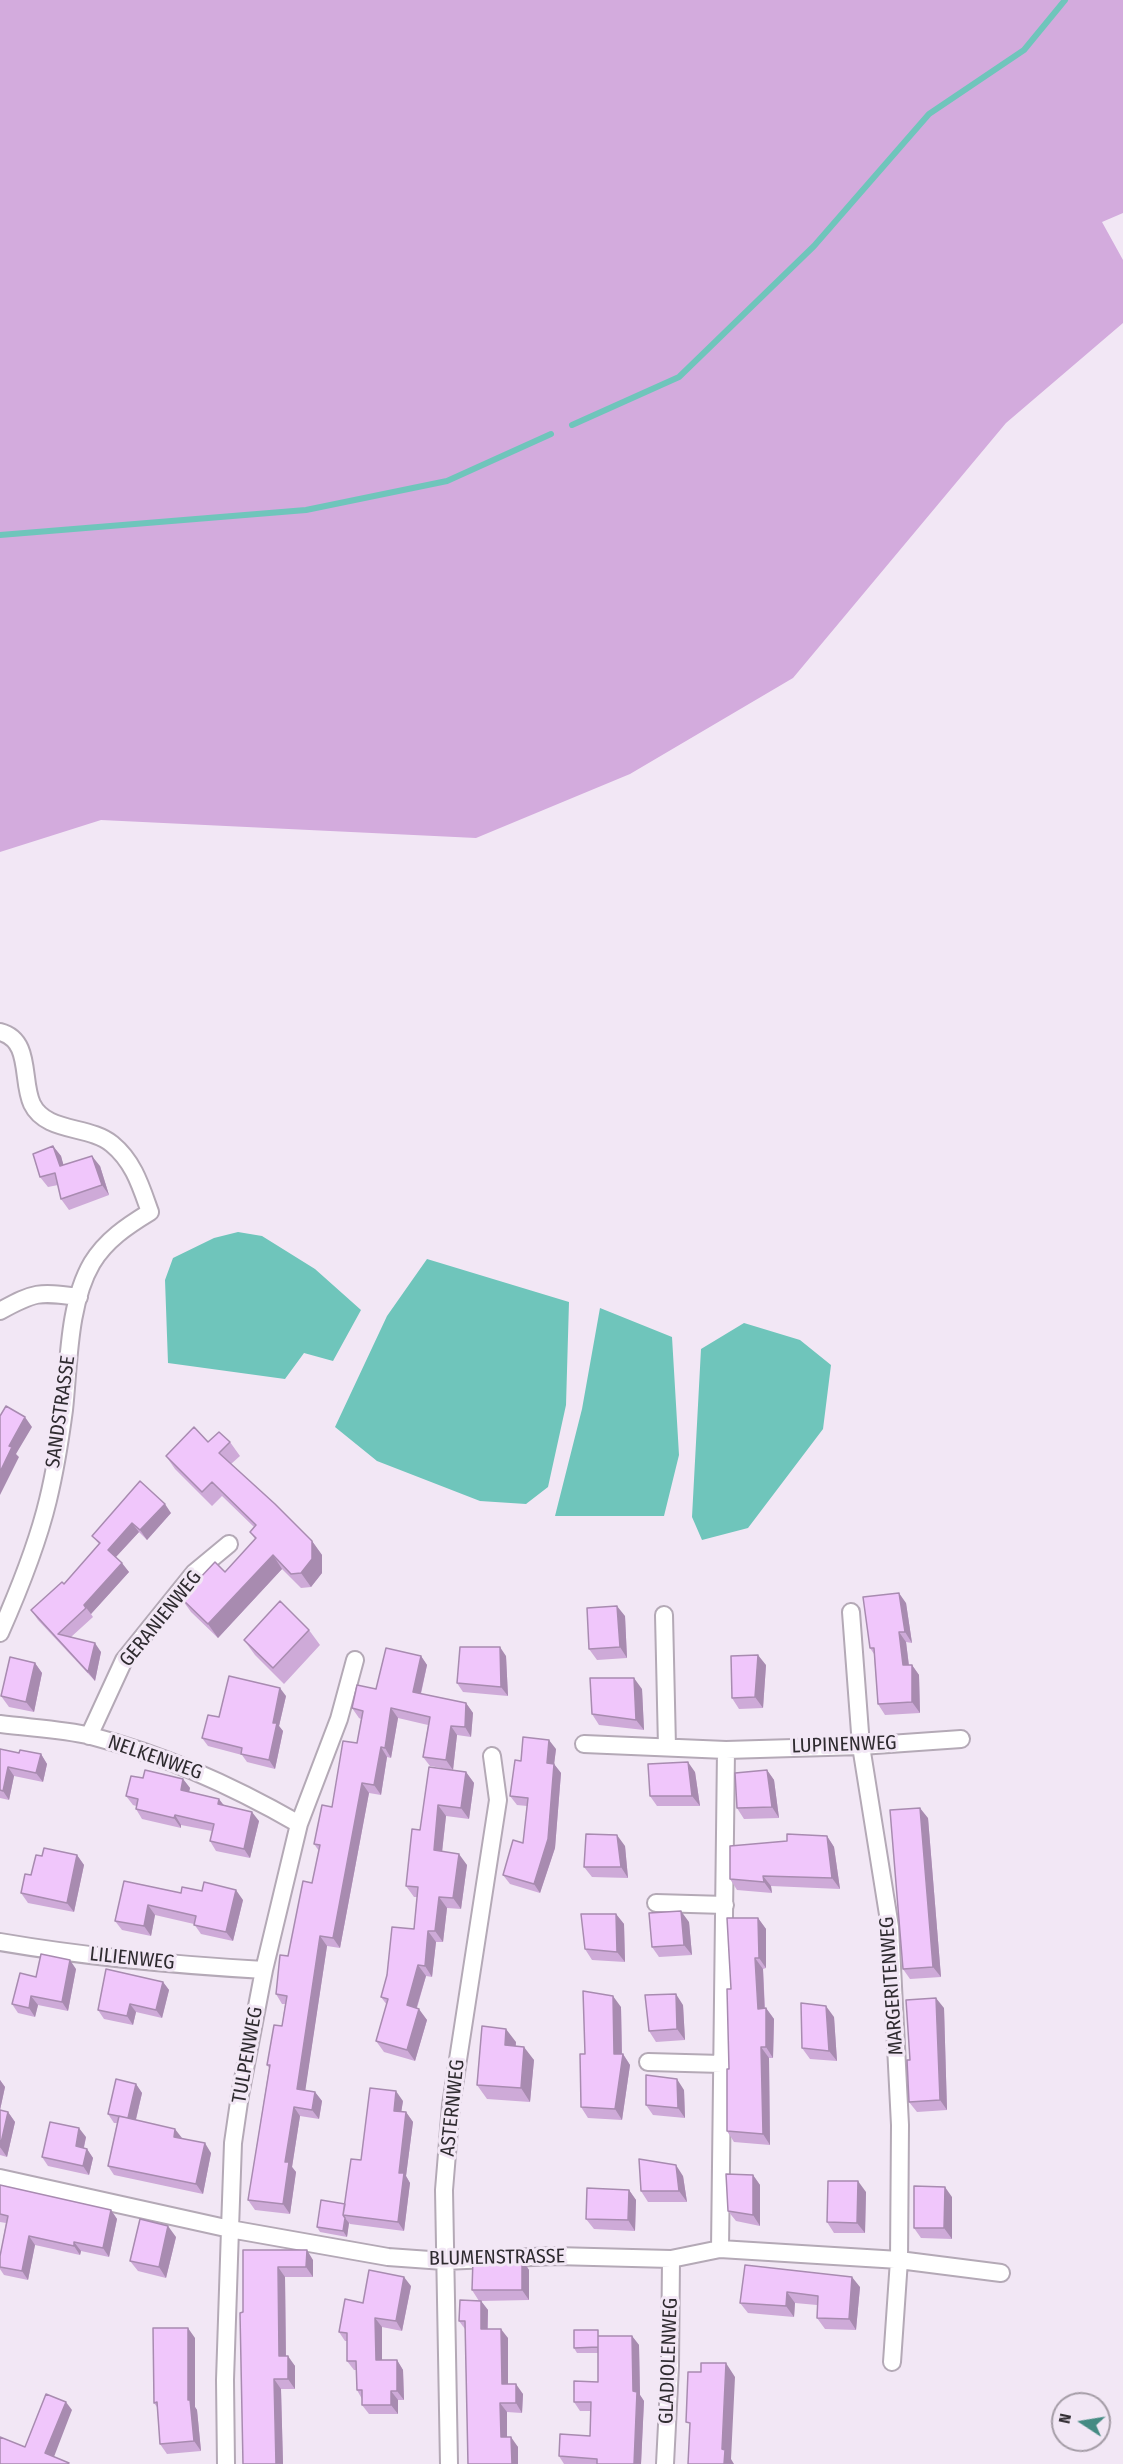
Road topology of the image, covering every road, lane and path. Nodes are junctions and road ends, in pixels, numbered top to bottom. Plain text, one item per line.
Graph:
1 (0, 1032) edge
2 (80, 1297) junction
3 (0, 1311) edge
4 (229, 1544) dead end
5 (851, 1612) dead end
6 (664, 1615) dead end
7 (0, 1633) edge
8 (355, 1660) dead end
9 (0, 1724) edge
10 (89, 1736) junction
11 (961, 1739) dead end
12 (584, 1744) dead end
13 (861, 1746) junction
14 (667, 1748) junction
15 (726, 1749) junction
16 (492, 1756) dead end
17 (299, 1824) junction
18 (656, 1903) dead end
19 (725, 1905) junction
20 (0, 1942) edge
21 (264, 1970) junction
22 (648, 2062) dead end
23 (722, 2064) junction
24 (0, 2178) edge
25 (230, 2229) junction
26 (720, 2249) junction
27 (671, 2259) junction
28 (899, 2260) junction
29 (444, 2261) junction
30 (1000, 2273) dead end
31 (892, 2362) dead end
32 (226, 2464) edge
33 (449, 2464) edge
34 (665, 2464) edge

1 - 2 street, SANDSTRASSE
2 - 3 street
2 - 7 street, SANDSTRASSE
4 - 10 street, GERANIENWEG
5 - 13 street, MARGERITENWEG
6 - 14 street
8 - 17 street, TULPENWEG
9 - 10 street, NELKENWEG
10 - 17 street, NELKENWEG
11 - 13 street, LUPINENWEG
12 - 14 street, LUPINENWEG
13 - 15 street, LUPINENWEG
13 - 28 street, MARGERITENWEG
14 - 15 street, LUPINENWEG
15 - 19 street
16 - 29 street, ASTERNWEG
17 - 21 street, TULPENWEG
18 - 19 street
19 - 23 street
20 - 21 street, LILIENWEG
21 - 25 street, TULPENWEG
22 - 23 street
23 - 26 street
24 - 25 street, BLUMENSTRASSE
25 - 29 street, BLUMENSTRASSE
25 - 32 street, TULPENWEG
26 - 27 street, BLUMENSTRASSE
26 - 28 street, BLUMENSTRASSE
27 - 29 street, BLUMENSTRASSE
27 - 34 street, GLADIOLENWEG
28 - 30 street, BLUMENSTRASSE
28 - 31 street, MARGERITENWEG
29 - 33 street, ASTERNWEG

